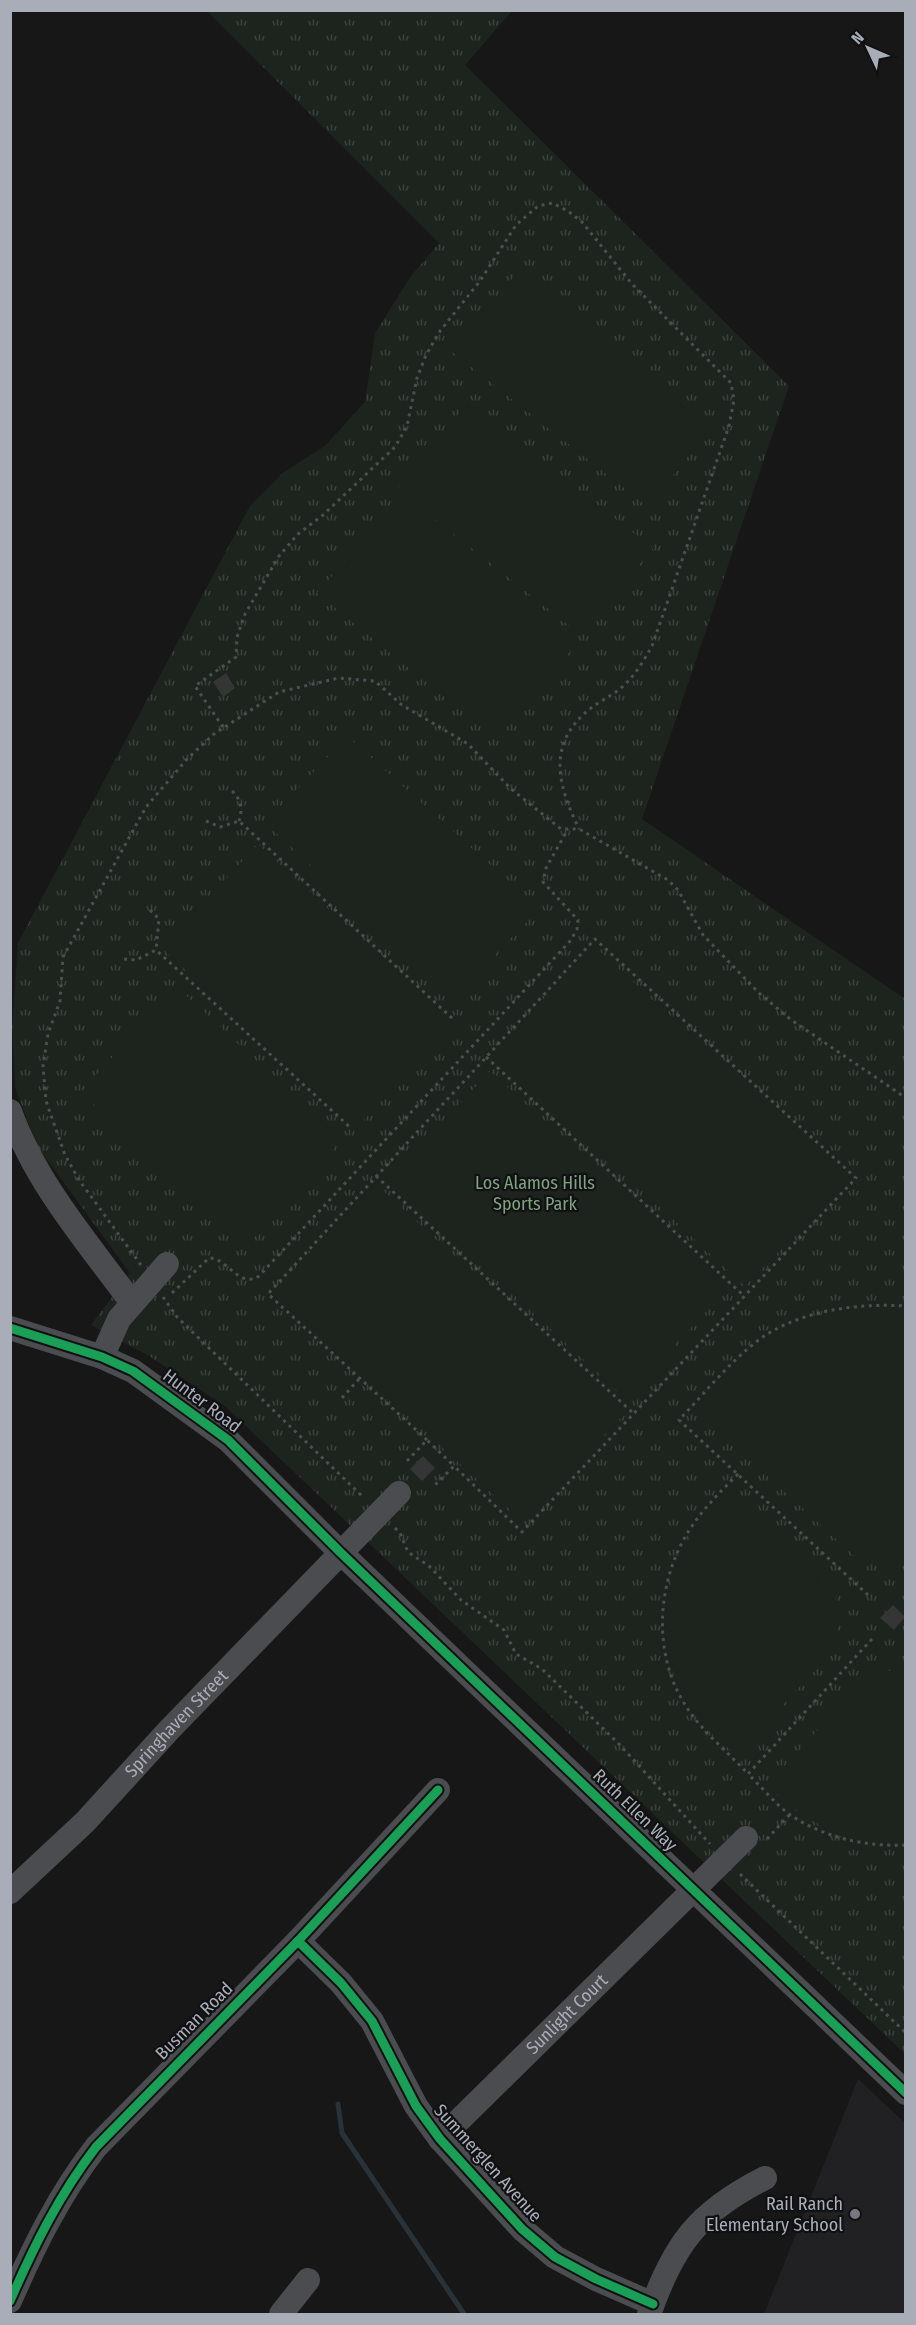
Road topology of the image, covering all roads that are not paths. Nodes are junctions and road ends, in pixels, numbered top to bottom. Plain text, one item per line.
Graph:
1 (10, 1111) edge
2 (15, 1131) edge
3 (161, 1281) road end
4 (132, 1303) junction
5 (10, 1328) edge
6 (102, 1357) junction
7 (399, 1493) dead end
8 (340, 1552) junction
9 (438, 1790) dead end
10 (746, 1838) dead end
11 (693, 1889) junction
12 (10, 1892) edge
13 (298, 1941) junction
14 (906, 2093) edge
15 (441, 2139) junction
16 (765, 2178) dead end
17 (308, 2280) dead end
18 (10, 2301) edge
19 (651, 2309) edge
20 (281, 2314) edge

1 - 2 street
2 - 4 street
3 - 4 street
4 - 6 street
5 - 6 street, Hunter Road
6 - 8 street, Hunter Road
7 - 8 street, Springhaven Street
8 - 11 street, Ruth Ellen Way
8 - 12 street, Springhaven Street
9 - 13 street, Busman Road
10 - 11 street, Sunlight Court
11 - 14 street, Ruth Ellen Way
11 - 15 street, Sunlight Court
13 - 15 street, Summerglen Avenue
13 - 18 street, Busman Road
15 - 19 street, Summerglen Avenue
16 - 19 street
17 - 20 street

